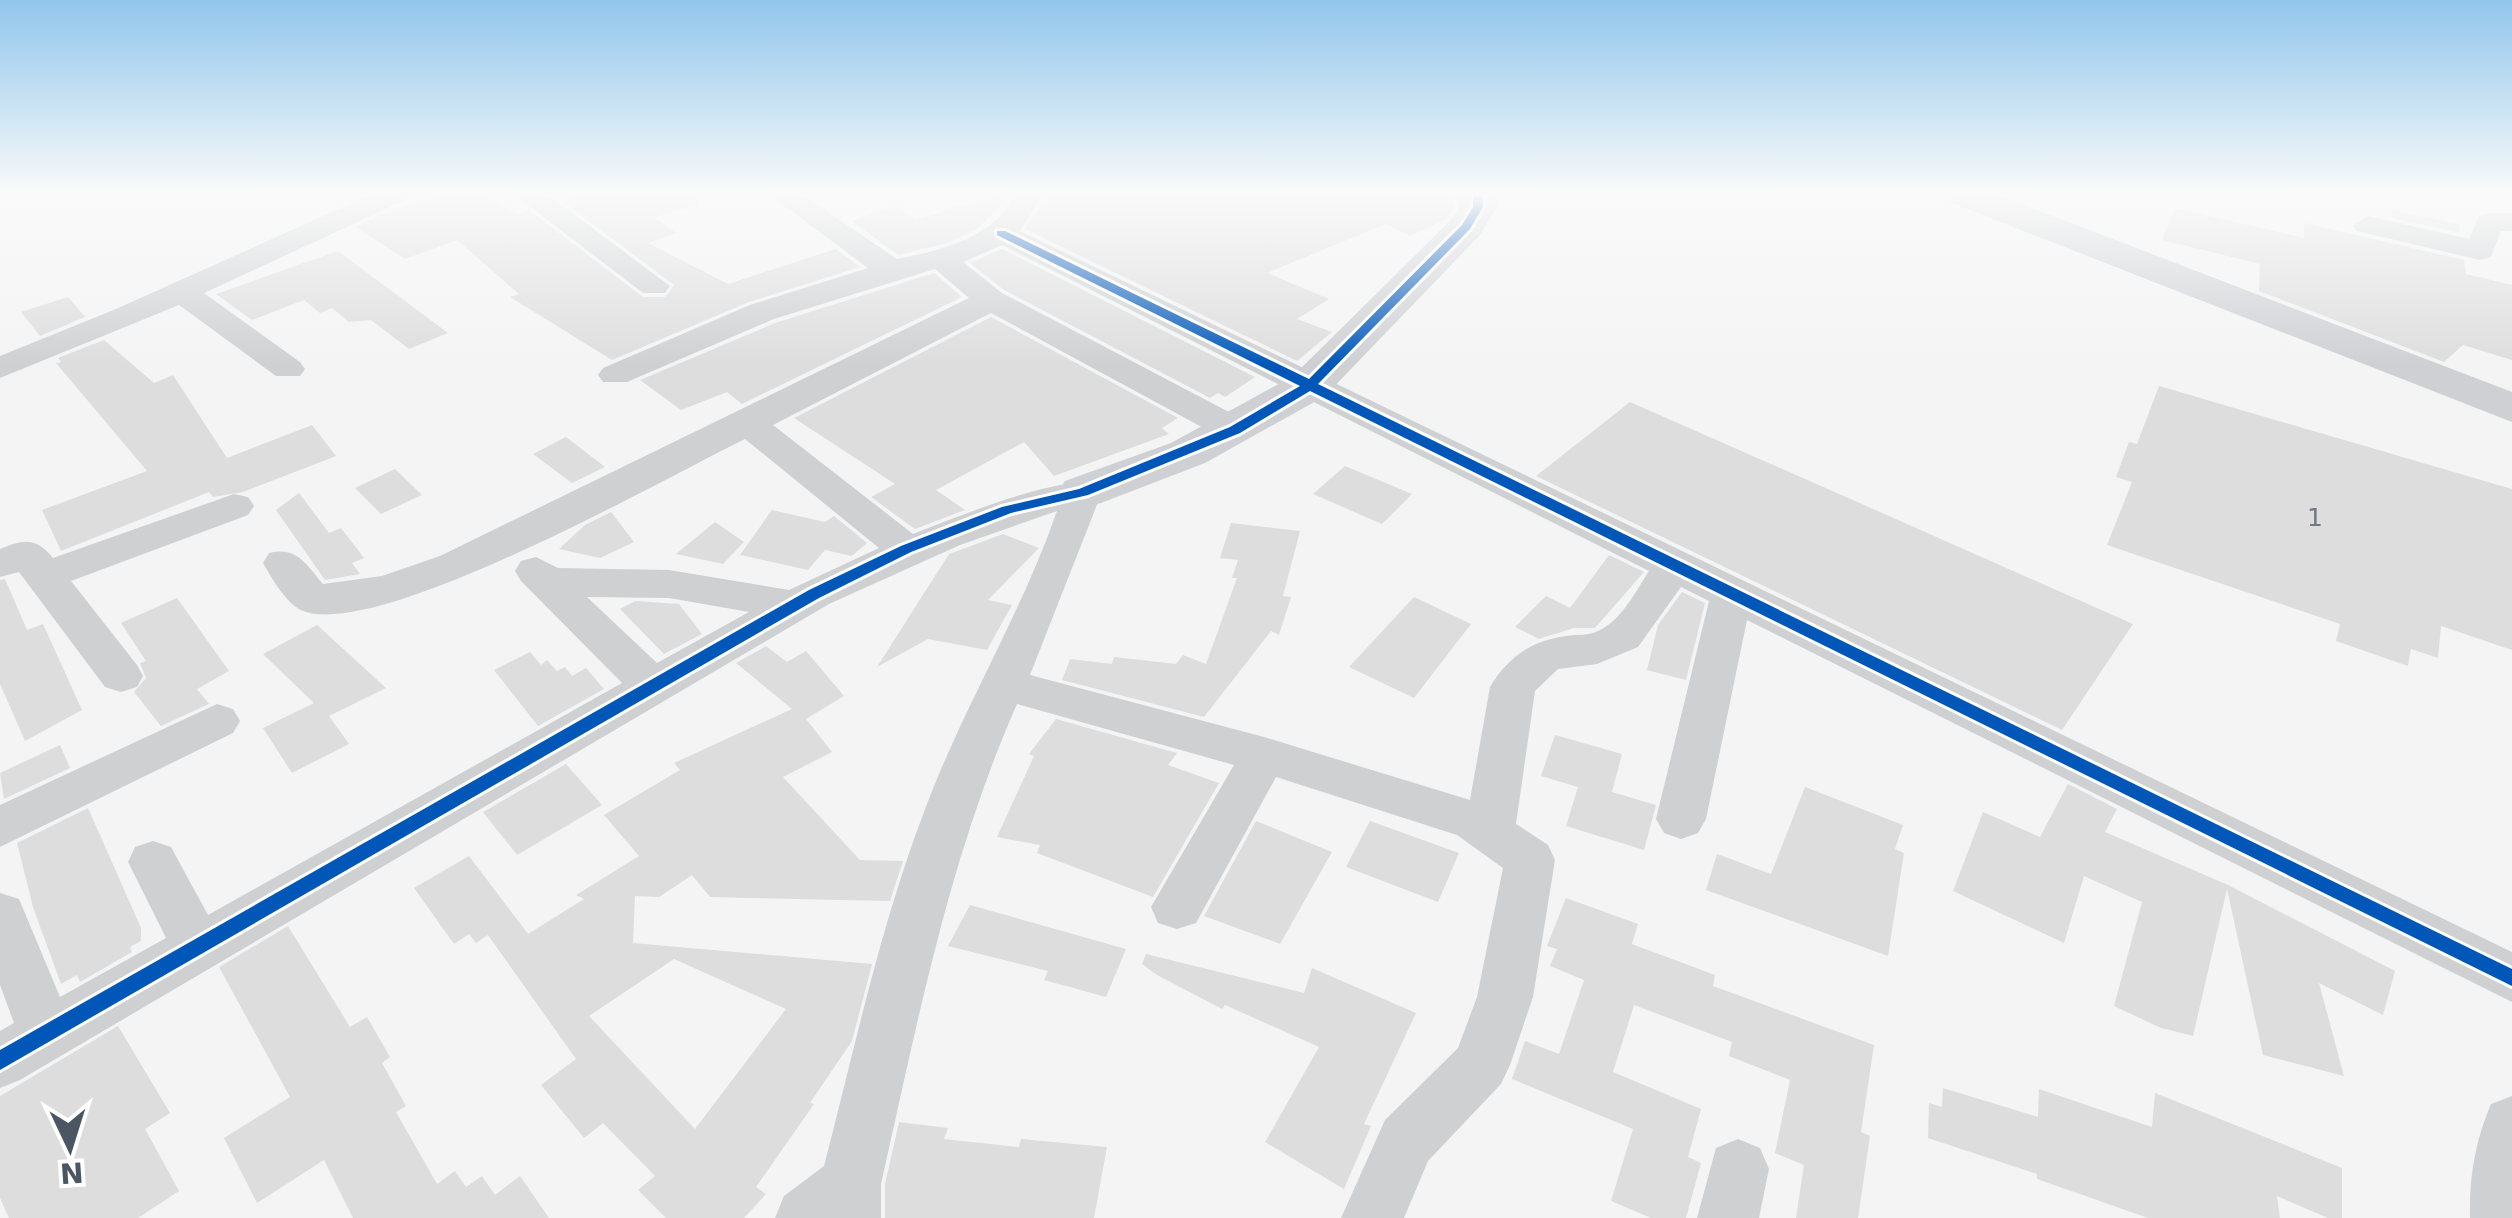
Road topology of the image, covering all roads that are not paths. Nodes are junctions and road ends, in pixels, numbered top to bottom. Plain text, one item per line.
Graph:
1 (267, 252) edge
2 (607, 252) edge
3 (866, 252) edge
4 (957, 252) edge
5 (1037, 252) edge
6 (1441, 252) edge
7 (2111, 252) edge
8 (940, 259) junction
9 (892, 270) junction
10 (654, 286) dead end
11 (180, 291) junction
12 (991, 300) junction
13 (0, 368) edge
14 (288, 369) dead end
15 (615, 376) dead end
16 (1309, 386) junction
17 (2512, 408) edge
18 (749, 424) junction
19 (1236, 430) junction
20 (1083, 492) junction
21 (234, 506) dead end
22 (504, 540) junction
23 (906, 549) junction
24 (283, 562) dead end
25 (0, 564) edge
26 (1674, 565) junction
27 (45, 576) junction
28 (547, 582) junction
29 (1732, 593) junction
30 (794, 605) junction
31 (121, 676) dead end
32 (653, 686) junction
33 (1007, 686) junction
34 (217, 721) dead end
35 (1264, 755) junction
36 (1681, 820) dead end
37 (0, 827) edge
38 (1490, 832) junction
39 (153, 862) dead end
40 (1178, 907) dead end
41 (0, 915) edge
42 (198, 947) junction
43 (2512, 978) edge
44 (47, 1034) junction
45 (0, 1061) edge
46 (2512, 1124) edge
47 (836, 1207) edge
48 (1372, 1218) edge
49 (2501, 1218) edge

1 - 11 street
2 - 10 street
3 - 9 street
4 - 8 street
5 - 16 street
6 - 16 street
7 - 17 street
8 - 9 street
8 - 12 street
9 - 15 street
11 - 13 street
11 - 14 street
12 - 18 street
12 - 19 street
16 - 19 street
16 - 26 street
18 - 22 street
18 - 23 street
19 - 20 street
20 - 23 street
20 - 33 street
21 - 27 street
22 - 24 street
22 - 28 street
23 - 30 street
25 - 27 street
26 - 29 street
26 - 38 street
27 - 31 street
28 - 30 street
28 - 32 street
29 - 36 street
29 - 43 street
30 - 32 street
32 - 42 street
33 - 35 street
33 - 47 street
34 - 37 street
35 - 38 street
35 - 40 street
38 - 48 street
39 - 42 street
41 - 44 street
42 - 44 street
44 - 45 street
46 - 49 street

